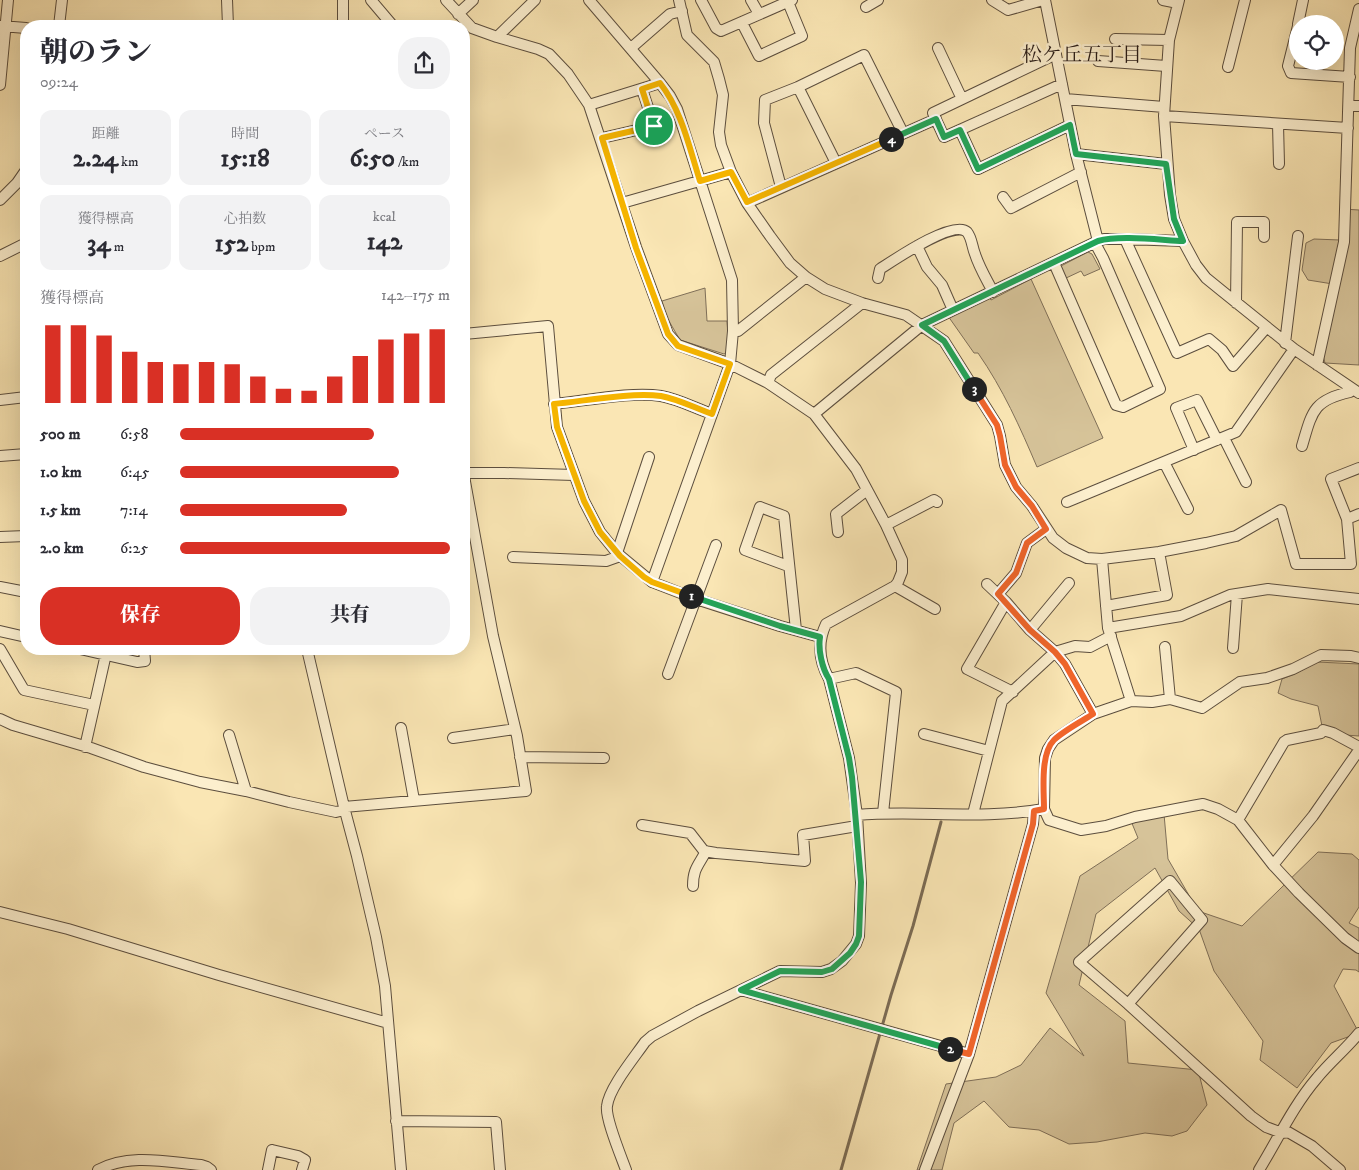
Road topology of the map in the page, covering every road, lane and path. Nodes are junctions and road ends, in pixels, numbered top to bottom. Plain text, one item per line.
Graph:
1 (8, 0) edge
2 (62, 0) edge
3 (227, 0) edge
4 (343, 0) edge
5 (371, 0) edge
6 (446, 0) edge
7 (473, 0) edge
8 (535, 0) edge
9 (679, 0) edge
10 (701, 0) edge
11 (751, 0) edge
12 (878, 0) edge
13 (992, 0) edge
14 (1044, 0) edge
15 (1164, 0) edge
16 (1245, 0) edge
17 (1303, 0) edge
18 (790, 1) edge
19 (595, 2) edge
20 (1178, 2) edge
21 (866, 7) dead end
22 (1359, 9) edge
23 (682, 11) junction
24 (458, 14) junction
25 (759, 14) junction
26 (1300, 15) edge
27 (60, 20) edge
28 (228, 20) edge
29 (343, 20) edge
30 (388, 20) edge
31 (464, 20) edge
32 (742, 23) junction
33 (3, 26) edge
34 (470, 26) edge
35 (20, 27) edge
36 (497, 37) junction
37 (1115, 39) dead end
38 (1169, 40) junction
39 (631, 48) junction
40 (938, 48) dead end
41 (1056, 54) junction
42 (1098, 61) dead end
43 (1166, 66) junction
44 (1228, 67) dead end
45 (1290, 70) edge
46 (1350, 78) junction
47 (660, 83) junction
48 (1062, 84) junction
49 (0, 85) edge
50 (798, 87) junction
51 (642, 89) junction
52 (962, 99) junction
53 (1065, 99) junction
54 (589, 105) junction
55 (1354, 106) edge
56 (1164, 111) junction
57 (936, 119) junction
58 (1278, 124) junction
59 (1070, 125) junction
60 (1348, 128) junction
61 (960, 130) junction
62 (903, 133) junction
63 (602, 138) junction
64 (1076, 154) junction
65 (1347, 161) junction
66 (1359, 162) edge
67 (836, 163) junction
68 (1166, 164) junction
69 (1279, 164) dead end
70 (731, 172) junction
71 (1081, 172) junction
72 (20, 179) edge
73 (700, 181) junction
74 (781, 187) junction
75 (1003, 197) dead end
76 (0, 200) edge
77 (747, 202) junction
78 (622, 203) junction
79 (1298, 236) dead end
80 (1264, 237) dead end
81 (1125, 239) junction
82 (1183, 241) junction
83 (1096, 242) junction
84 (20, 246) edge
85 (917, 246) junction
86 (0, 256) edge
87 (1054, 263) junction
88 (806, 277) junction
89 (878, 278) dead end
90 (993, 292) junction
91 (862, 303) junction
92 (1236, 303) junction
93 (953, 310) junction
94 (922, 325) junction
95 (1266, 328) junction
96 (733, 331) junction
97 (470, 333) edge
98 (1290, 346) junction
99 (730, 364) junction
100 (1317, 365) junction
101 (768, 383) junction
102 (1356, 391) edge
103 (20, 398) edge
104 (0, 400) edge
105 (554, 404) junction
106 (712, 414) junction
107 (814, 414) junction
108 (1220, 439) junction
109 (1302, 446) dead end
110 (1194, 450) junction
111 (20, 454) edge
112 (0, 456) edge
113 (649, 457) dead end
114 (1164, 462) junction
115 (1359, 468) edge
116 (470, 474) edge
117 (574, 475) junction
118 (1246, 482) dead end
119 (867, 490) junction
120 (937, 502) dead end
121 (1066, 502) dead end
122 (470, 508) edge
123 (1188, 509) dead end
124 (1359, 514) edge
125 (1347, 519) junction
126 (886, 525) junction
127 (1046, 529) junction
128 (838, 532) dead end
129 (20, 536) edge
130 (0, 537) edge
131 (716, 545) dead end
132 (1159, 552) junction
133 (619, 554) junction
134 (513, 558) dead end
135 (1102, 559) junction
136 (788, 566) junction
137 (652, 582) junction
138 (1069, 583) dead end
139 (987, 584) dead end
140 (894, 586) junction
141 (0, 587) edge
142 (20, 591) edge
143 (998, 594) junction
144 (1237, 594) junction
145 (696, 598) junction
146 (1359, 599) edge
147 (1006, 602) junction
148 (1106, 606) junction
149 (935, 609) dead end
150 (796, 630) junction
151 (1030, 630) junction
152 (0, 631) edge
153 (1109, 632) junction
154 (20, 636) edge
155 (820, 637) junction
156 (1165, 647) dead end
157 (1233, 648) dead end
158 (0, 650) edge
159 (1055, 652) junction
160 (106, 655) edge
161 (110, 655) edge
162 (144, 655) edge
163 (308, 655) edge
164 (1359, 658) edge
165 (668, 674) dead end
166 (829, 679) junction
167 (1013, 692) junction
168 (1170, 699) junction
169 (1131, 701) junction
170 (94, 705) junction
171 (1093, 714) junction
172 (0, 719) edge
173 (401, 728) dead end
174 (515, 729) junction
175 (924, 734) dead end
176 (229, 735) dead end
177 (452, 738) dead end
178 (85, 747) junction
179 (1359, 748) edge
180 (989, 751) junction
181 (520, 757) junction
182 (604, 758) dead end
183 (246, 791) junction
184 (414, 800) junction
185 (344, 808) junction
186 (1039, 810) junction
187 (883, 813) junction
188 (973, 814) junction
189 (1238, 820) junction
190 (857, 821) junction
191 (642, 825) dead end
192 (706, 851) junction
193 (1273, 865) junction
194 (693, 886) dead end
195 (0, 912) edge
196 (1359, 948) edge
197 (741, 990) junction
198 (1128, 1004) junction
199 (388, 1023) junction
200 (1359, 1032) edge
201 (969, 1054) junction
202 (396, 1121) junction
203 (1282, 1133) junction
204 (98, 1170) edge
205 (211, 1170) edge
206 (268, 1170) edge
207 (302, 1170) edge
208 (401, 1170) edge
209 (500, 1170) edge
210 (626, 1170) edge
211 (925, 1170) edge
212 (1260, 1170) edge
213 (1340, 1170) edge

1 - 33 street
2 - 27 street
3 - 28 street
4 - 29 street
5 - 30 street
6 - 24 street
7 - 24 street
8 - 36 street
9 - 23 street
10 - 32 street
11 - 25 street
12 - 21 street
13 - 14 street
14 - 41 street
15 - 20 street
16 - 44 street
17 - 26 street
18 - 25 street
18 - 32 street
19 - 39 street
20 - 38 street
22 - 46 street
23 - 39 street
23 - 70 street
24 - 31 street
25 - 32 street
33 - 35 street
33 - 49 street
34 - 36 street
36 - 54 street
37 - 38 street
38 - 43 street
39 - 47 street
40 - 52 street
41 - 48 street
41 - 52 street
42 - 43 street
43 - 56 street
45 - 46 street
46 - 55 street
47 - 51 street
47 - 73 street
48 - 53 street
48 - 61 street
50 - 62 street
50 - 67 street
50 - 74 street
51 - 54 street
51 - 63 street
52 - 57 street
53 - 56 street
53 - 59 street
54 - 63 street
55 - 60 street
56 - 58 street
56 - 68 street
57 - 61 street
57 - 62 street
58 - 60 street
58 - 69 street
59 - 61 street
59 - 64 street
60 - 65 street
62 - 67 street
63 - 78 street
64 - 68 street
64 - 71 street
65 - 66 street
65 - 100 street
67 - 74 street
68 - 82 street
70 - 73 street
70 - 77 street
71 - 75 street
71 - 83 street
72 - 76 street
73 - 78 street
73 - 96 street
74 - 77 street
77 - 88 street
78 - 99 street
79 - 98 street
80 - 92 street
81 - 82 street
81 - 83 street
81 - 95 street
82 - 92 street
83 - 87 street
83 - 87 street
84 - 86 street
85 - 89 street
85 - 90 street
85 - 93 street
87 - 90 street
88 - 91 street
88 - 96 street
90 - 93 street
91 - 94 street
91 - 101 street
92 - 95 street
93 - 94 street
94 - 107 street
94 - 127 street
95 - 98 street
96 - 99 street
97 - 105 street
98 - 100 street
98 - 108 street
99 - 101 street
99 - 106 street
100 - 102 street
101 - 107 street
102 - 109 street
103 - 104 street
105 - 106 street
105 - 117 street
106 - 137 street
107 - 119 street
108 - 110 street
108 - 110 street
108 - 118 street
110 - 114 street
111 - 112 street
113 - 133 street
114 - 121 street
114 - 123 street
115 - 125 street
116 - 117 street
117 - 133 street
119 - 126 street
119 - 128 street
120 - 126 street
122 - 174 street
124 - 125 street
125 - 132 street
126 - 140 street
127 - 135 street
127 - 143 street
129 - 130 street
131 - 145 street
132 - 135 street
132 - 148 street
133 - 134 street
133 - 137 street
135 - 148 street
136 - 136 street
136 - 150 street
137 - 145 street
138 - 151 street
139 - 143 street
140 - 149 street
140 - 155 street
141 - 142 street
143 - 147 street
144 - 146 street
144 - 153 street
144 - 157 street
145 - 150 street
145 - 165 street
147 - 151 street
147 - 167 street
148 - 153 street
150 - 155 street
151 - 159 street
152 - 154 street
153 - 159 street
153 - 169 street
155 - 166 street
156 - 168 street
158 - 170 street
159 - 167 street
159 - 171 street
160 - 170 street
161 - 162 street
163 - 185 street
164 - 168 street
166 - 187 street
166 - 190 street
167 - 180 street
168 - 169 street
169 - 171 street
170 - 178 street
171 - 186 street
172 - 178 street
173 - 184 street
174 - 177 street
174 - 181 street
175 - 180 street
176 - 183 street
178 - 183 street
179 - 189 street
179 - 193 street
180 - 188 street
181 - 182 street
181 - 184 street
183 - 185 street
184 - 185 street
185 - 199 street
186 - 188 street
186 - 189 street
186 - 201 street
187 - 188 street
187 - 190 street
189 - 193 street
190 - 192 street
190 - 197 street
191 - 192 street
192 - 194 street
193 - 196 street
195 - 199 street
197 - 201 street
197 - 210 street
198 - 198 street
198 - 203 street
199 - 202 street
200 - 203 street
201 - 211 street
202 - 208 street
202 - 209 street
203 - 212 street
203 - 213 street
204 - 205 street
206 - 207 street

